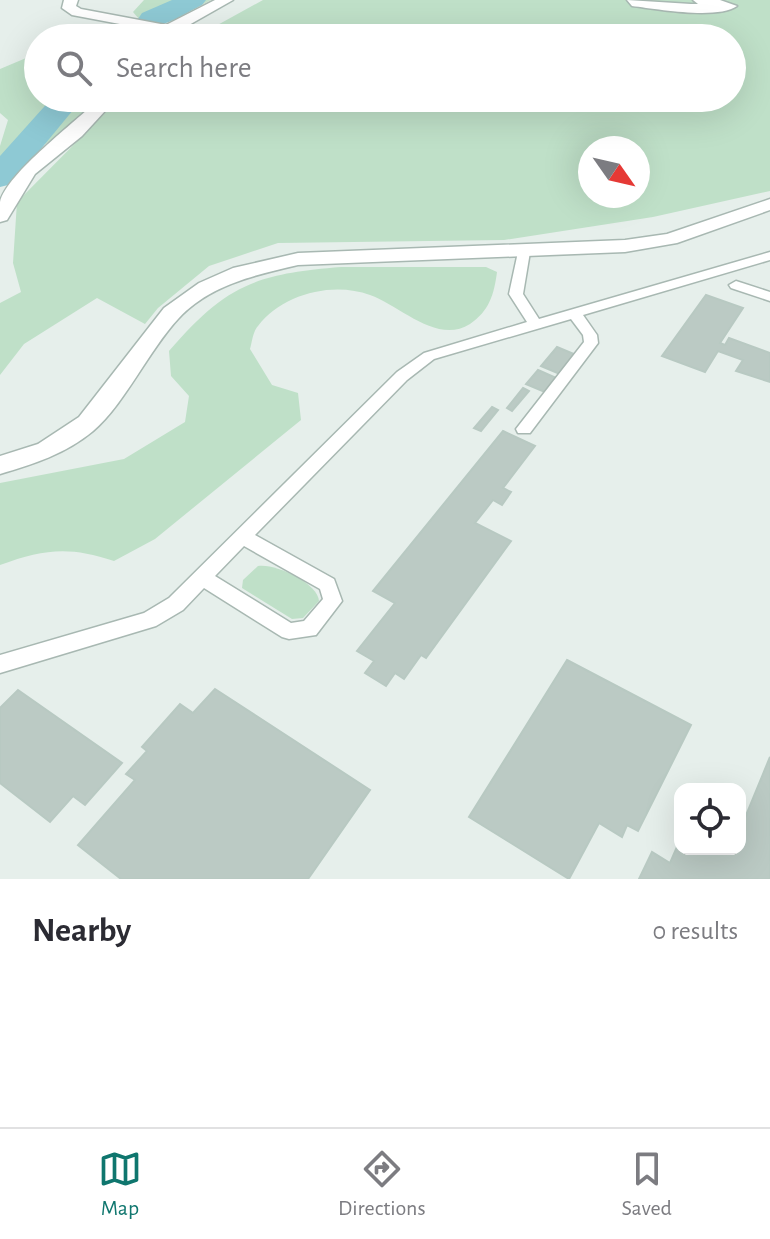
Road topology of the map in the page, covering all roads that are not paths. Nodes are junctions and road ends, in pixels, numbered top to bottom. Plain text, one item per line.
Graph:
1 (71, 0) edge
2 (226, 0) edge
3 (700, 0) edge
4 (632, 2) dead end
5 (122, 24) edge
6 (181, 24) edge
7 (95, 112) edge
8 (770, 204) edge
9 (0, 216) edge
10 (524, 252) junction
11 (770, 256) edge
12 (739, 265) junction
13 (770, 297) edge
14 (575, 314) junction
15 (536, 325) junction
16 (524, 429) dead end
17 (0, 465) edge
18 (243, 537) junction
19 (203, 578) junction
20 (0, 664) edge

1 - 5 street
2 - 6 street
3 - 4 street
7 - 9 street
8 - 10 street
10 - 15 lane
10 - 17 street
11 - 12 lane
12 - 13 lane
12 - 14 lane
14 - 15 lane
14 - 16 lane
15 - 18 lane
18 - 19 lane
18 - 19 lane
19 - 20 lane

